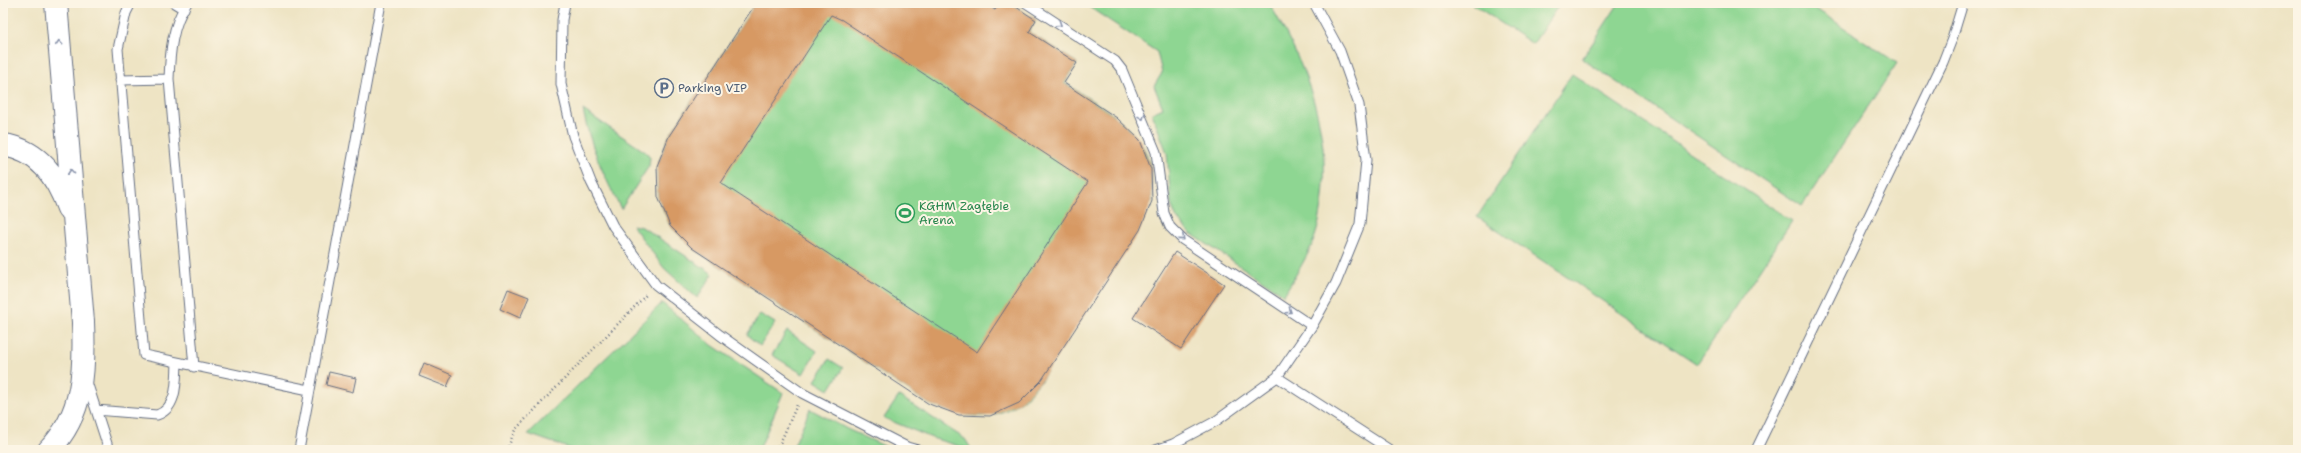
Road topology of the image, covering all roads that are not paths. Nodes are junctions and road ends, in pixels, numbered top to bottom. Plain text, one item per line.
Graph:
1 (56, 3) edge
2 (131, 3) edge
3 (174, 3) edge
4 (381, 3) edge
5 (565, 3) edge
6 (1026, 3) edge
7 (1314, 3) edge
8 (1963, 3) edge
9 (185, 6) edge
10 (169, 79) junction
11 (120, 80) junction
12 (3, 145) edge
13 (74, 225) junction
14 (1312, 326) junction
15 (177, 363) junction
16 (194, 367) junction
17 (84, 371) junction
18 (1277, 377) junction
19 (309, 390) junction
20 (96, 410) junction
21 (49, 450) edge
22 (109, 450) edge
23 (298, 450) edge
24 (918, 450) edge
25 (1156, 450) edge
26 (1390, 450) edge
27 (1756, 450) edge

13 -> 1 main road
2 - 11 lane
3 - 9 lane
4 - 19 lane
5 - 24 lane
6 -> 14 lane
7 - 14 lane
8 - 27 lane
9 - 10 lane
10 - 11 lane
10 - 16 lane
11 - 15 lane
12 - 13 main road
13 - 17 main road
14 - 18 lane
15 - 16 lane
15 - 20 lane
16 - 19 lane
17 - 20 lane
17 - 21 main road
18 - 25 lane
18 - 26 lane
19 - 23 lane
20 - 22 lane

